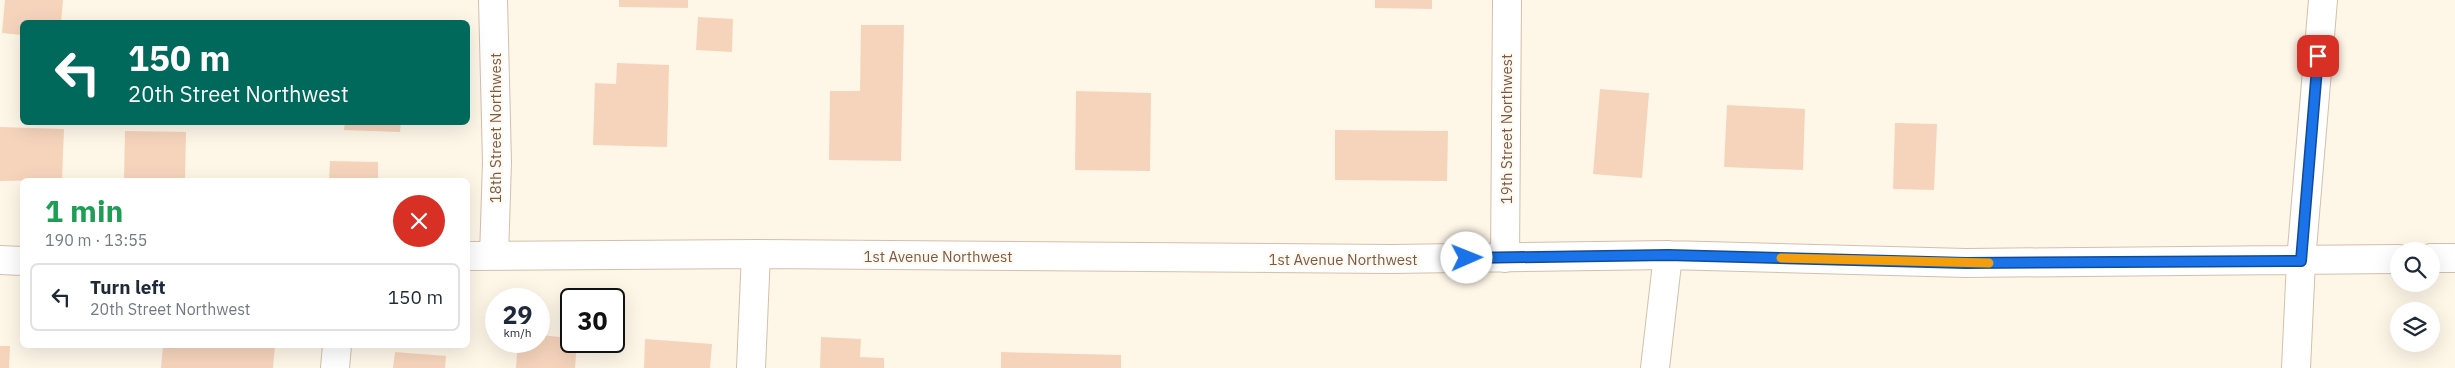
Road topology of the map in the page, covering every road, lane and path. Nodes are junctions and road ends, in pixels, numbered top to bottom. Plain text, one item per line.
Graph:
1 (493, 0) edge
2 (1507, 0) edge
3 (2323, 0) edge
4 (756, 254) junction
5 (1668, 255) junction
6 (481, 256) edge
7 (1505, 258) junction
8 (2440, 258) edge
9 (2455, 258) edge
10 (2390, 259) edge
11 (0, 260) edge
12 (20, 261) edge
13 (2301, 261) junction
14 (337, 348) edge
15 (335, 368) edge
16 (751, 368) edge
17 (1655, 368) edge
18 (2296, 368) edge

1 - 6 street, 18th Street Northwest
2 - 7 street, 19th Street Northwest
3 - 13 street
4 - 6 street, 1st Avenue Northwest
4 - 7 street, 1st Avenue Northwest
4 - 16 street
5 - 7 street, 1st Avenue Northwest
5 - 13 street, 1st Avenue Northwest
5 - 17 street
8 - 9 street
10 - 13 street, 1st Avenue Northwest
11 - 12 street
13 - 18 street
14 - 15 street

